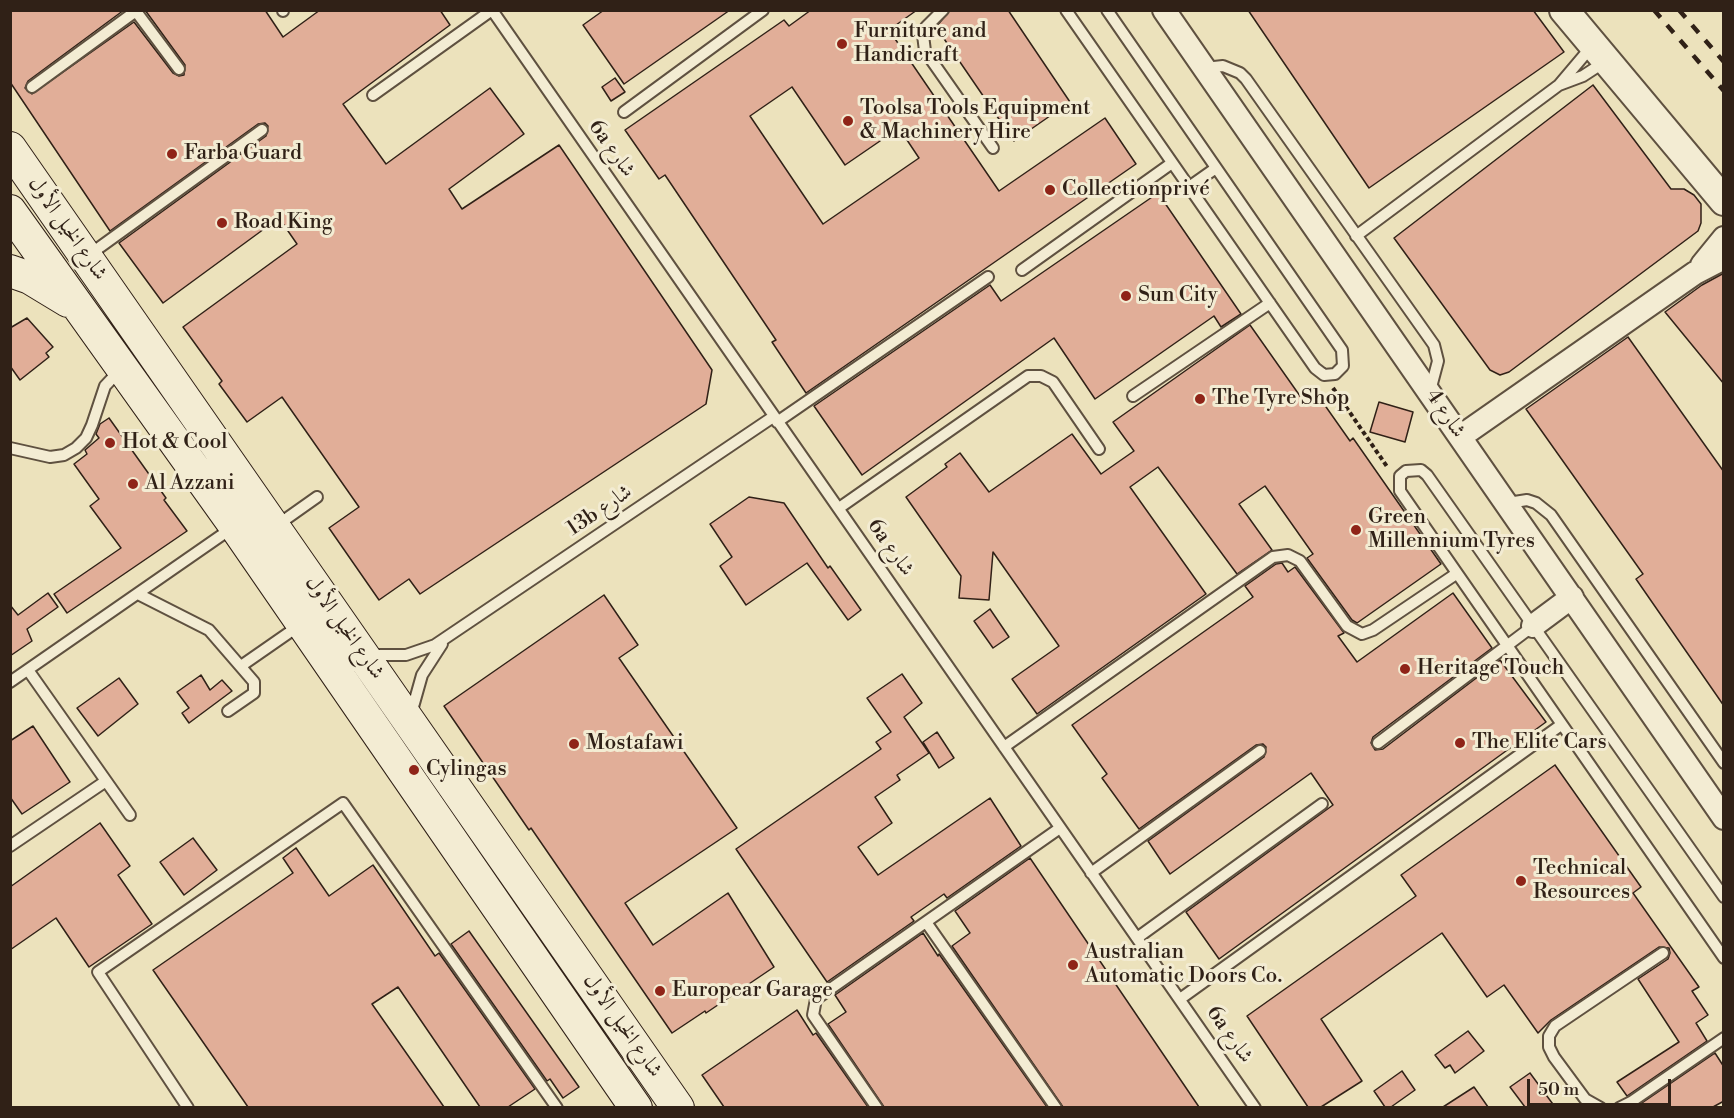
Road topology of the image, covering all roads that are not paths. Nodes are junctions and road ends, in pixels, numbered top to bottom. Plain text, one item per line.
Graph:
1 (492, 10) edge
2 (763, 10) edge
3 (943, 10) edge
4 (1066, 10) edge
5 (1107, 10) edge
6 (1164, 10) edge
7 (1564, 10) edge
8 (135, 11) edge
9 (1599, 53) junction
10 (1205, 68) junction
11 (179, 69) dead end
12 (1559, 85) junction
13 (32, 87) dead end
14 (373, 95) dead end
15 (624, 112) dead end
16 (262, 130) dead end
17 (993, 148) dead end
18 (1172, 164) junction
19 (1216, 168) junction
20 (1189, 187) junction
21 (18, 196) edge
22 (1724, 201) edge
23 (1356, 236) junction
24 (1724, 238) edge
25 (86, 257) junction
26 (1724, 258) edge
27 (1022, 270) dead end
28 (10, 272) edge
29 (1695, 273) junction
30 (988, 277) dead end
31 (1270, 303) junction
32 (77, 306) junction
33 (122, 368) junction
34 (1430, 391) junction
35 (1133, 396) dead end
36 (775, 420) junction
37 (1460, 438) junction
38 (10, 448) edge
39 (1099, 449) dead end
40 (317, 497) dead end
41 (1508, 503) junction
42 (838, 508) junction
43 (235, 526) junction
44 (274, 528) junction
45 (1456, 574) junction
46 (138, 594) junction
47 (1572, 597) junction
48 (302, 624) junction
49 (1533, 627) junction
50 (448, 637) junction
51 (1506, 646) junction
52 (361, 653) junction
53 (241, 666) junction
54 (28, 670) junction
55 (10, 682) edge
56 (228, 711) dead end
57 (410, 720) junction
58 (1561, 725) junction
59 (1378, 743) dead end
60 (1004, 747) junction
61 (1260, 751) dead end
62 (1724, 763) edge
63 (106, 781) junction
64 (1322, 804) dead end
65 (130, 814) dead end
66 (1724, 818) edge
67 (1060, 828) junction
68 (10, 846) edge
69 (1091, 873) junction
70 (1724, 897) edge
71 (926, 922) junction
72 (1137, 938) junction
73 (1663, 953) dead end
74 (1724, 958) edge
75 (1180, 999) junction
76 (1724, 1038) edge
77 (188, 1107) edge
78 (557, 1107) edge
79 (636, 1107) edge
80 (678, 1107) edge
81 (877, 1107) edge
82 (1056, 1107) edge
83 (1255, 1107) edge
84 (1601, 1107) edge
85 (1619, 1107) edge

1 - 14 lane
1 - 36 lane, 6a شارع
2 - 15 lane
3 - 17 lane
4 - 18 lane
5 - 19 lane
6 - 10 street, شارع 4
7 - 9 street
8 - 11 lane
8 - 13 lane
9 - 12 lane
9 - 12 lane
9 - 22 street
10 - 23 lane
10 - 34 street, شارع 4
12 - 23 lane
16 - 25 lane
18 - 20 lane
18 - 27 lane
19 - 20 lane
19 - 31 lane
20 - 31 lane
21 - 25 main road, شارع الخيل الأول
21 - 32 main road, شارع الخيل الأول
23 - 34 lane
24 - 29 street
25 - 44 main road, شارع الخيل الأول
26 - 29 street
28 - 32 main road
29 - 37 street
30 - 36 lane, 13b شارع
31 - 35 lane
32 - 33 main road, شارع الخيل الأول
33 - 38 lane
33 - 43 main road, شارع الخيل الأول
34 - 37 street, شارع 4
36 - 42 lane, 6a شارع
36 - 50 lane, 13b شارع
37 - 41 street, شارع 4
39 - 42 lane
40 - 44 lane
41 - 47 street, شارع 4
41 - 62 lane
42 - 60 lane, 6a شارع
43 - 46 lane
43 - 48 main road, شارع الخيل الأول
44 - 52 main road, شارع الخيل الأول
45 - 49 lane
45 - 51 lane
45 - 60 lane
46 - 53 lane
46 - 54 lane
47 - 49 street
47 - 66 street, شارع 4
48 - 53 lane
48 - 79 main road, شارع الخيل الأول
49 - 51 lane
49 - 70 lane
50 - 52 lane, 13b شارع
50 - 57 lane, 13b شارع
51 - 58 lane
51 - 59 lane
52 - 57 main road, شارع الخيل الأول
53 - 56 lane
54 - 55 lane
54 - 63 lane
57 - 80 main road, شارع الخيل الأول
58 - 74 lane
58 - 75 lane
60 - 67 lane, 6a شارع
61 - 69 lane
63 - 65 lane
63 - 68 lane
64 - 72 lane
67 - 69 lane, 6a شارع
67 - 71 lane
69 - 72 lane, 6a شارع
71 - 81 lane
71 - 82 lane
72 - 75 lane, 6a شارع
73 - 84 lane
75 - 83 lane, 6a شارع
76 - 85 lane
77 - 78 lane

